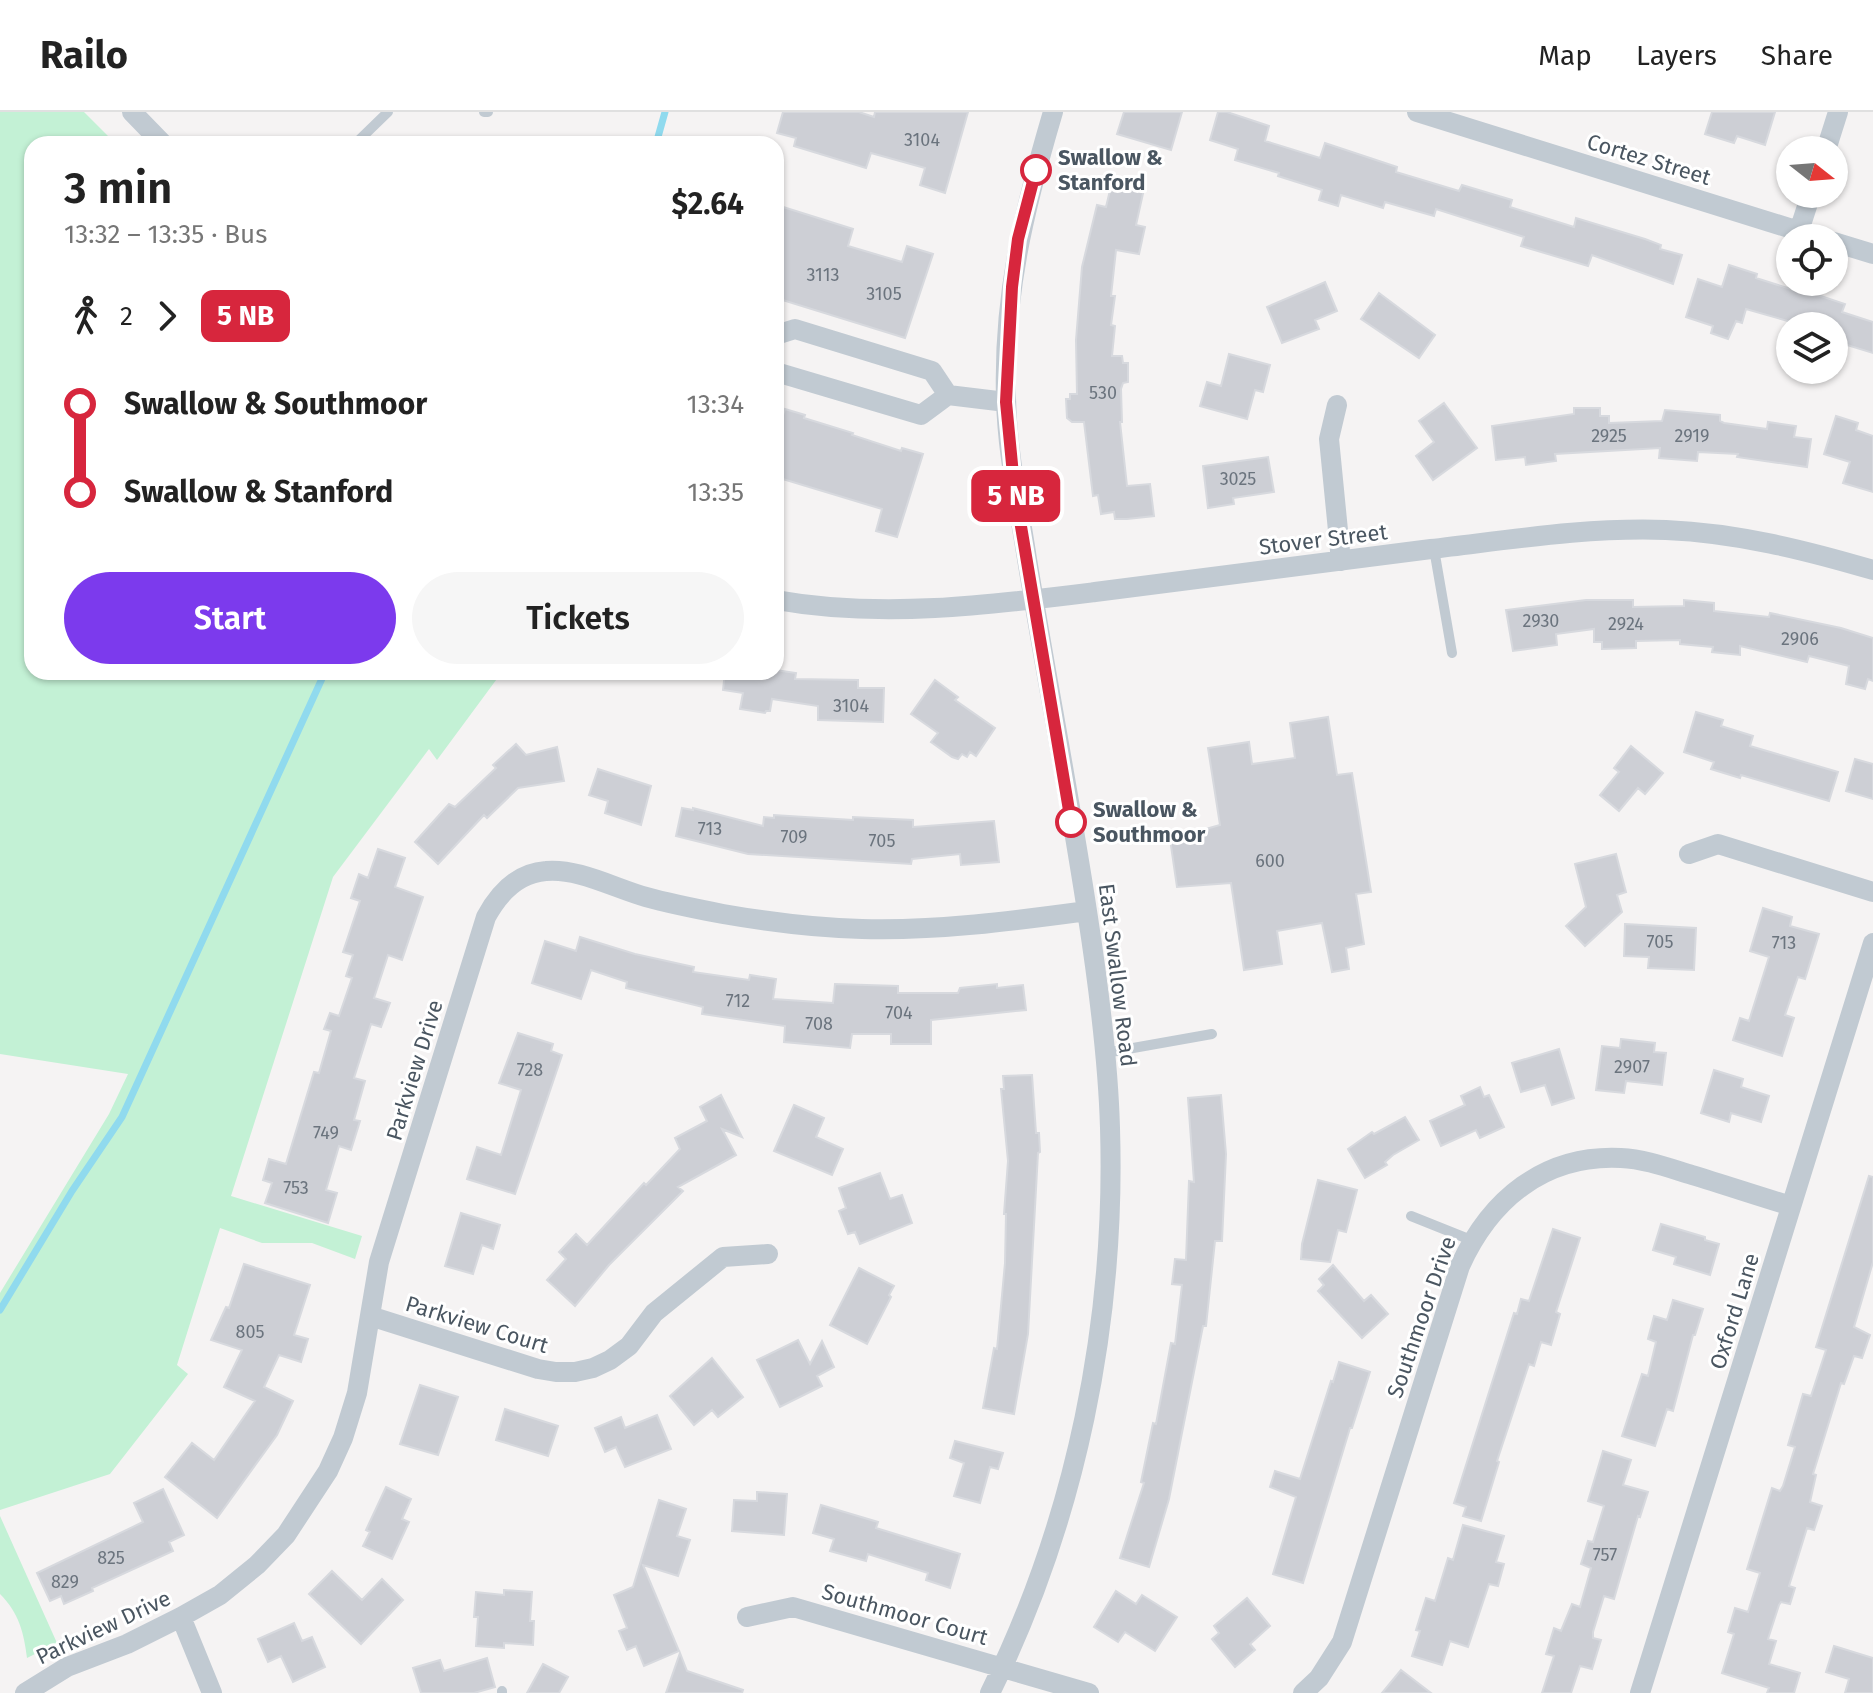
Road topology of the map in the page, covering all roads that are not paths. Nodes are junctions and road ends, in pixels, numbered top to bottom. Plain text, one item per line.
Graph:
1 (132, 112) edge
2 (388, 112) edge
3 (1053, 112) edge
4 (1417, 112) edge
5 (1838, 112) edge
6 (155, 136) edge
7 (363, 136) edge
8 (1830, 136) edge
9 (1777, 224) edge
10 (1848, 246) edge
11 (1873, 254) edge
12 (784, 332) edge
13 (784, 374) edge
14 (948, 395) junction
15 (1006, 402) junction
16 (1337, 405) dead end
17 (1434, 549) junction
18 (1341, 561) junction
19 (1873, 570) edge
20 (1033, 599) junction
21 (784, 601) edge
22 (1452, 653) dead end
23 (1689, 854) dead end
24 (1873, 892) edge
25 (1087, 911) junction
26 (1873, 943) edge
27 (1212, 1034) dead end
28 (1105, 1053) junction
29 (1791, 1206) junction
30 (1411, 1216) dead end
31 (1471, 1240) junction
32 (768, 1254) dead end
33 (370, 1316) junction
34 (181, 1617) junction
35 (747, 1617) dead end
36 (1003, 1667) junction
37 (25, 1693) edge
38 (212, 1693) edge
39 (990, 1693) edge
40 (1089, 1693) edge
41 (1303, 1693) edge
42 (1640, 1693) edge

1 - 6 street
2 - 7 lane
3 - 15 street, East Swallow Road
4 - 9 street, Cortez Street
5 - 8 street
10 - 11 street
12 - 14 street
13 - 14 street
14 - 15 street
15 - 20 street, East Swallow Road
16 - 18 street
17 - 18 street, Stover Street
17 - 19 street, Stover Street
17 - 22 lane
18 - 20 street, Stover Street
20 - 21 street, Stover Street
20 - 25 street, East Swallow Road
23 - 24 street
25 - 28 street, East Swallow Road
25 - 33 street, Parkview Drive
26 - 29 street, Oxford Lane
27 - 28 lane
28 - 36 street, East Swallow Road
29 - 31 street, Southmoor Drive
29 - 42 street, Oxford Lane
30 - 31 lane
31 - 41 street, Southmoor Drive
32 - 33 street, Parkview Court
33 - 34 street, Parkview Drive
34 - 37 street, Parkview Drive
34 - 38 street
35 - 36 street, Southmoor Court
36 - 39 street, East Swallow Road
36 - 40 street

